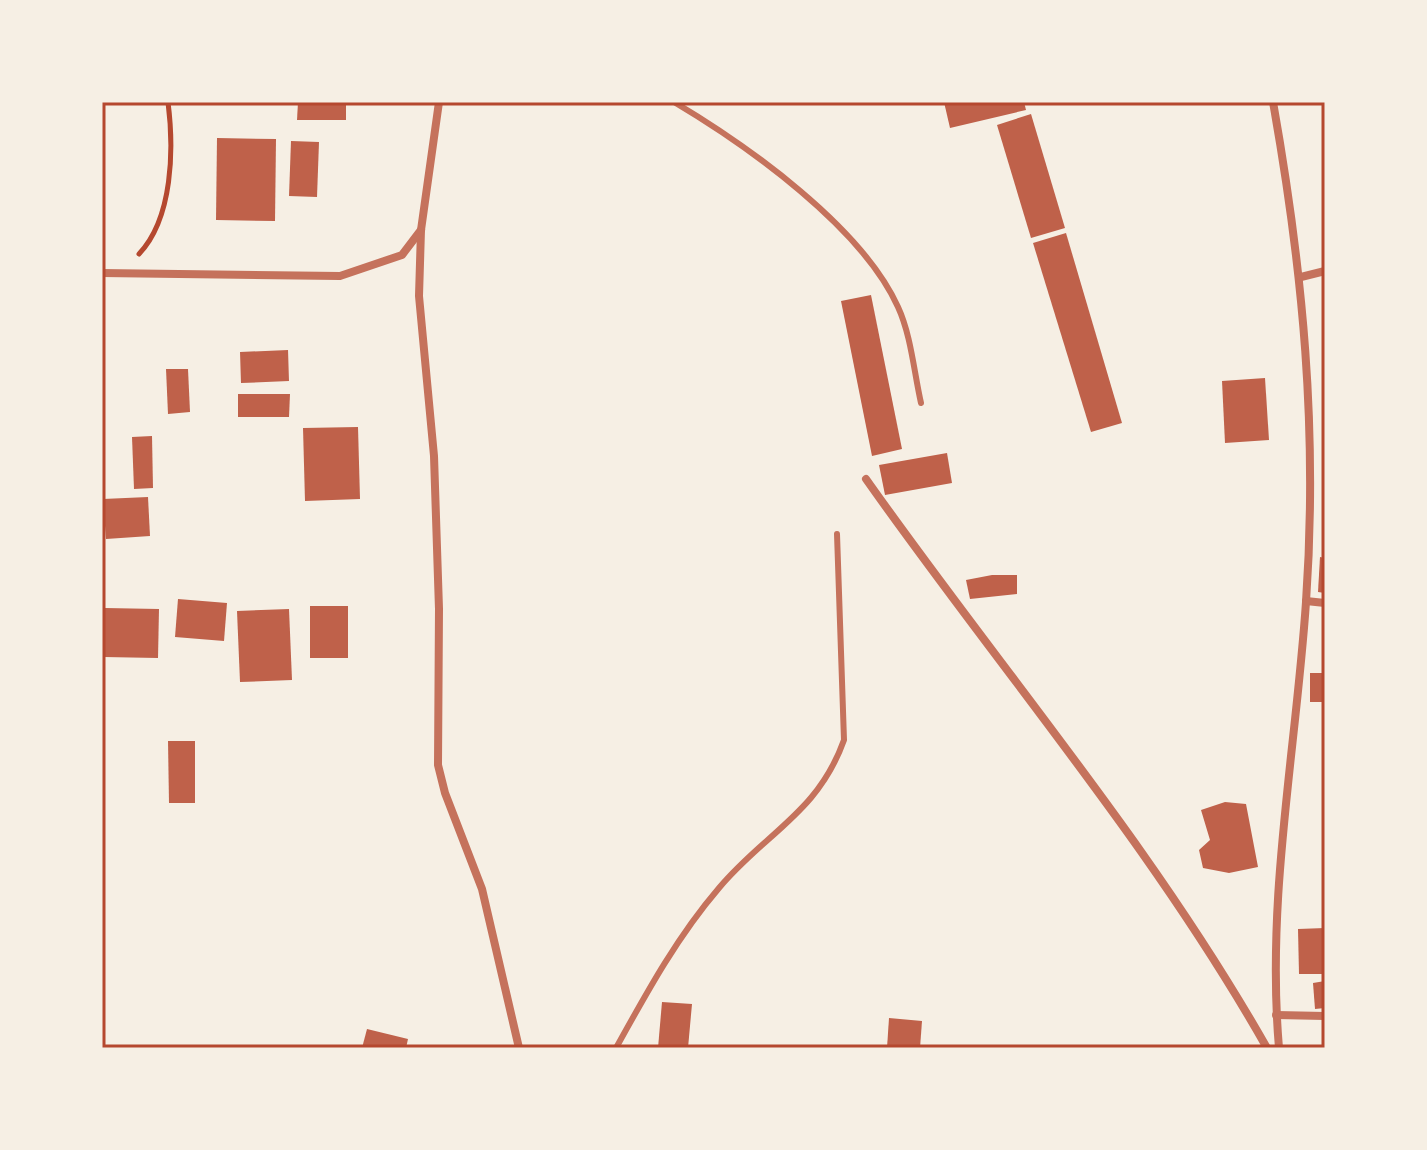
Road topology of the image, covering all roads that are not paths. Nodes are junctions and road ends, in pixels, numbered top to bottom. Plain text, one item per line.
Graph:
1 (439, 102) edge
2 (674, 102) edge
3 (1273, 102) edge
4 (421, 230) junction
5 (1325, 271) edge
6 (102, 273) edge
7 (1301, 277) junction
8 (921, 403) dead end
9 (866, 479) dead end
10 (837, 534) dead end
11 (1306, 601) junction
12 (1325, 603) edge
13 (1276, 1015) junction
14 (1325, 1016) edge
15 (519, 1048) edge
16 (616, 1048) edge
17 (1267, 1048) edge
18 (1279, 1048) edge

1 - 4 street
2 - 8 lane
3 - 7 street
4 - 6 street
4 - 15 street
5 - 7 street
7 - 11 street
9 - 17 street
10 - 16 lane
11 - 12 street
11 - 13 street
13 - 14 street
13 - 18 street

